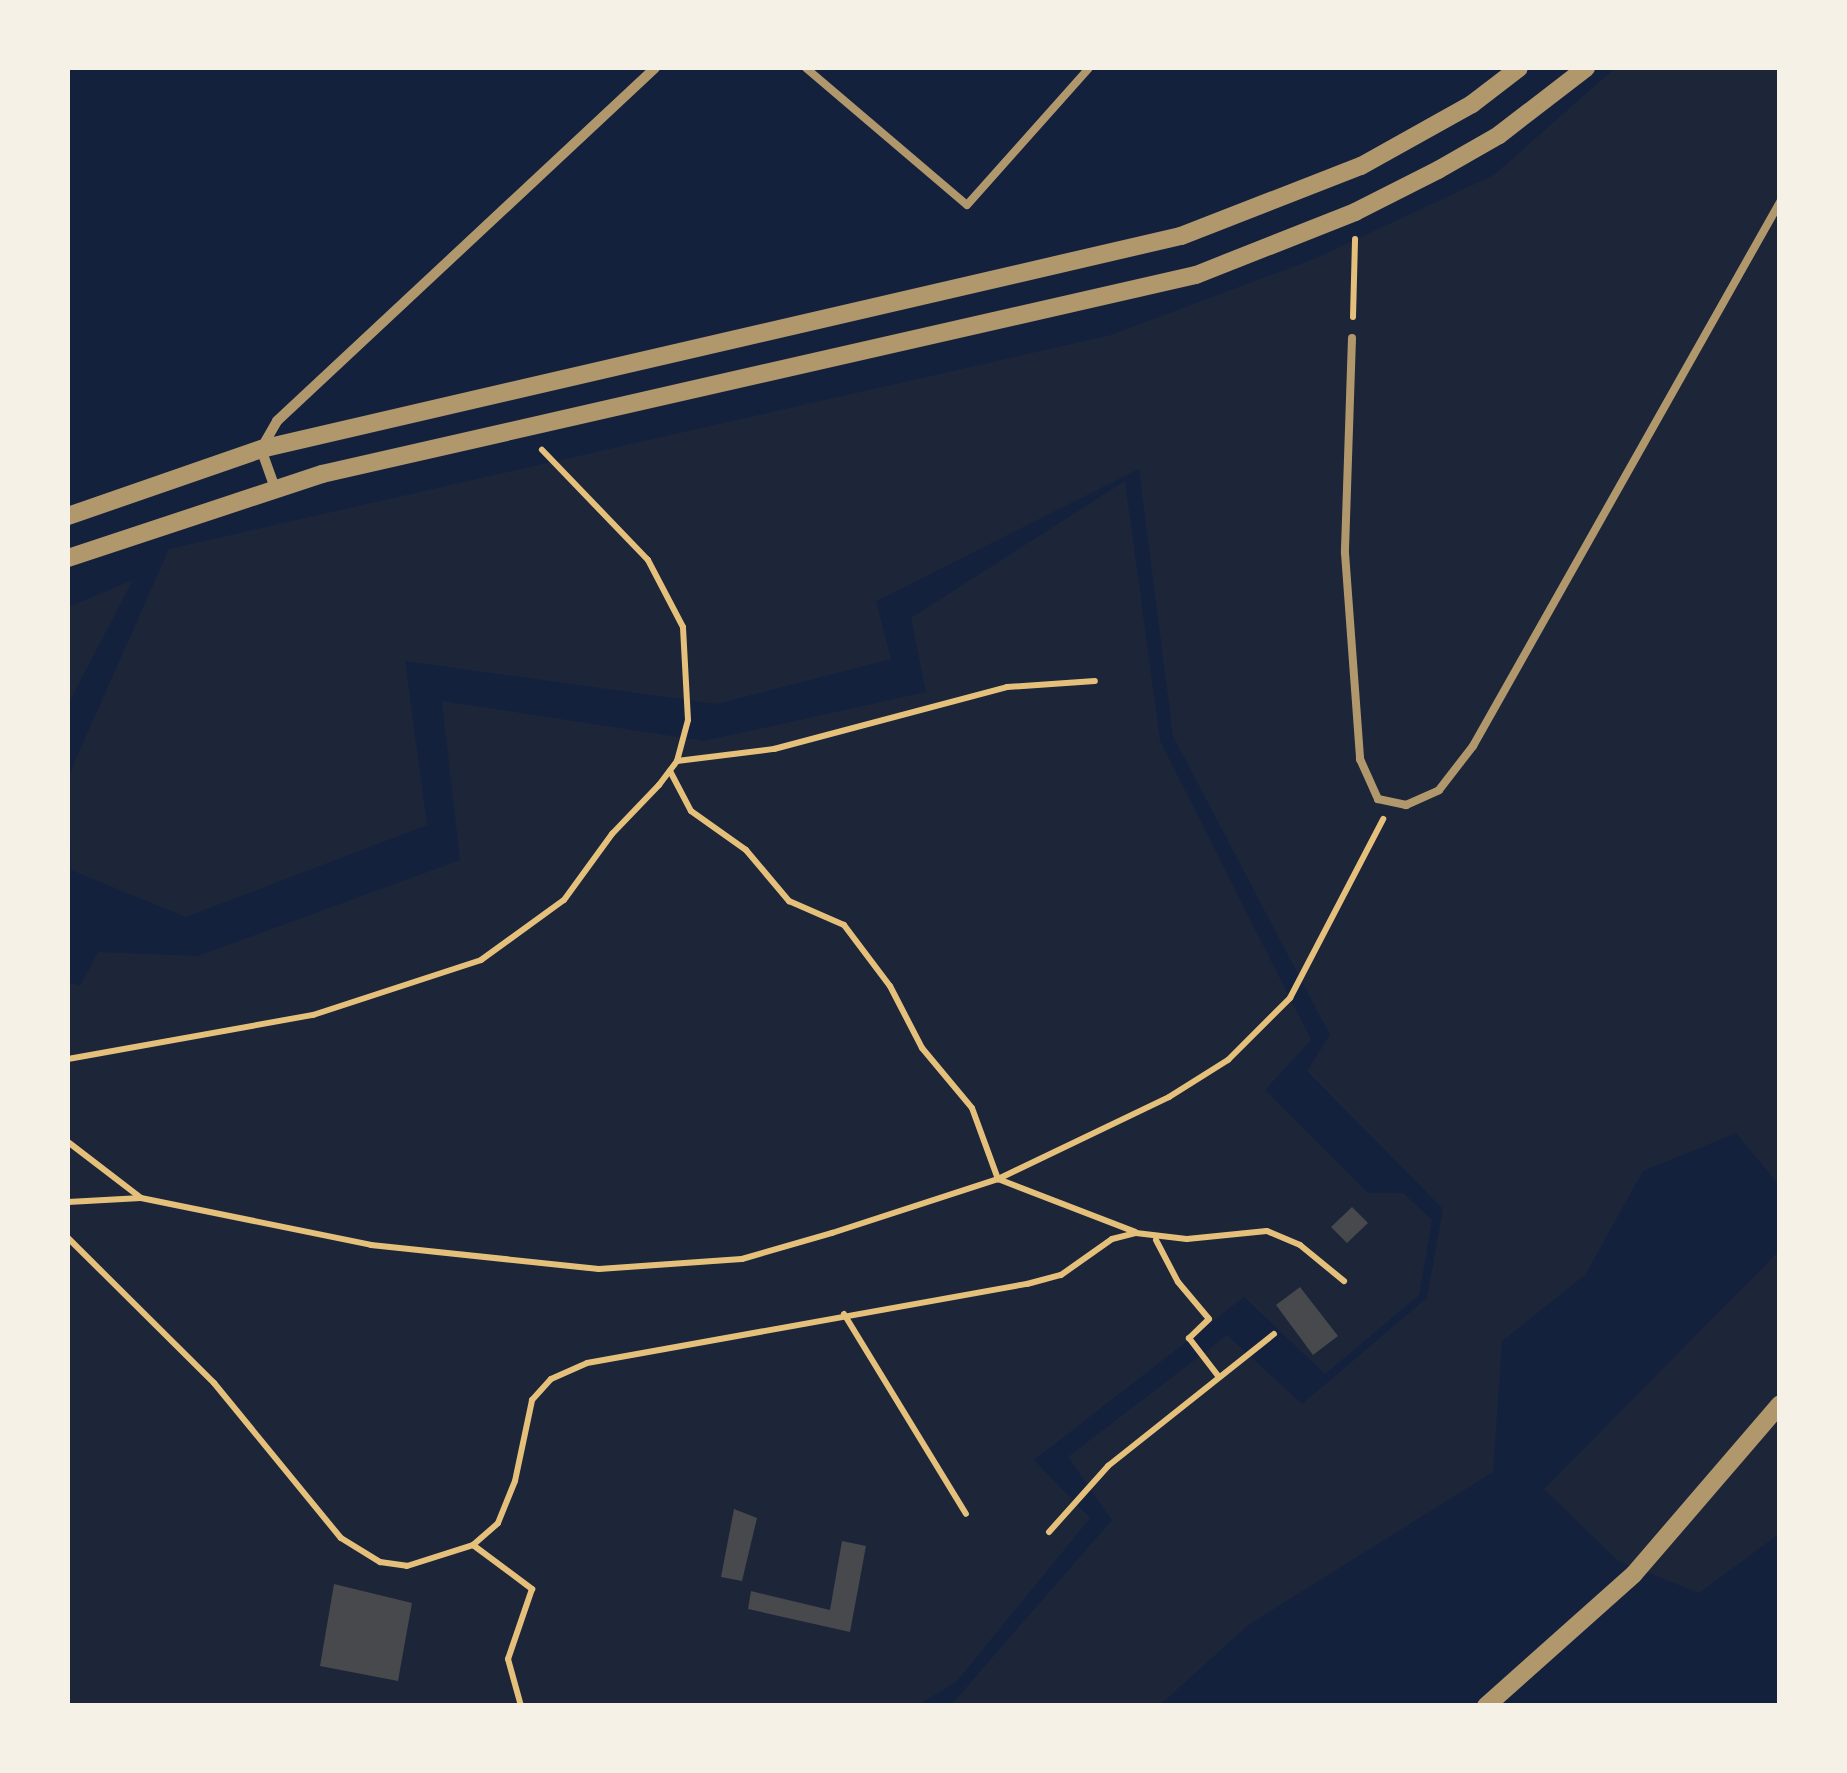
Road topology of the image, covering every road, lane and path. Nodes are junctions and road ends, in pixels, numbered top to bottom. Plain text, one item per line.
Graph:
1 (656, 68) edge
2 (806, 68) edge
3 (1089, 68) edge
4 (1520, 68) edge
5 (1586, 68) edge
6 (1780, 202) edge
7 (1356, 240) dead end
8 (1352, 338) joint
9 (520, 429) junction
10 (261, 450) junction
11 (275, 488) junction
12 (68, 516) edge
13 (68, 558) edge
14 (1096, 681) dead end
15 (677, 761) junction
16 (670, 770) junction
17 (1390, 805) junction
18 (68, 1060) edge
19 (68, 1142) edge
20 (998, 1179) junction
21 (141, 1198) junction
22 (68, 1202) edge
23 (1136, 1232) junction
24 (68, 1238) edge
25 (1155, 1239) junction
26 (1344, 1281) dead end
27 (844, 1314) junction
28 (1274, 1334) dead end
29 (1220, 1378) junction
30 (1780, 1404) edge
31 (966, 1514) dead end
32 (1048, 1532) dead end
33 (472, 1545) junction
34 (521, 1706) edge
35 (1486, 1706) edge

1 - 10 street
2 - 3 lane
4 - 10 street
5 - 9 street
6 - 17 lane
7 - 8 path
8 - 17 lane
9 - 11 street
9 - 15 path
10 - 11 street
10 - 12 street
11 - 13 street
14 - 15 path
15 - 16 path
16 - 18 path
16 - 20 path
17 - 20 path
19 - 21 path
20 - 21 path
20 - 23 path
21 - 22 path
23 - 25 path
23 - 27 path
24 - 33 path
25 - 26 path
25 - 29 path
27 - 31 path
27 - 33 path
28 - 29 path
29 - 32 path
30 - 35 street
33 - 34 path

